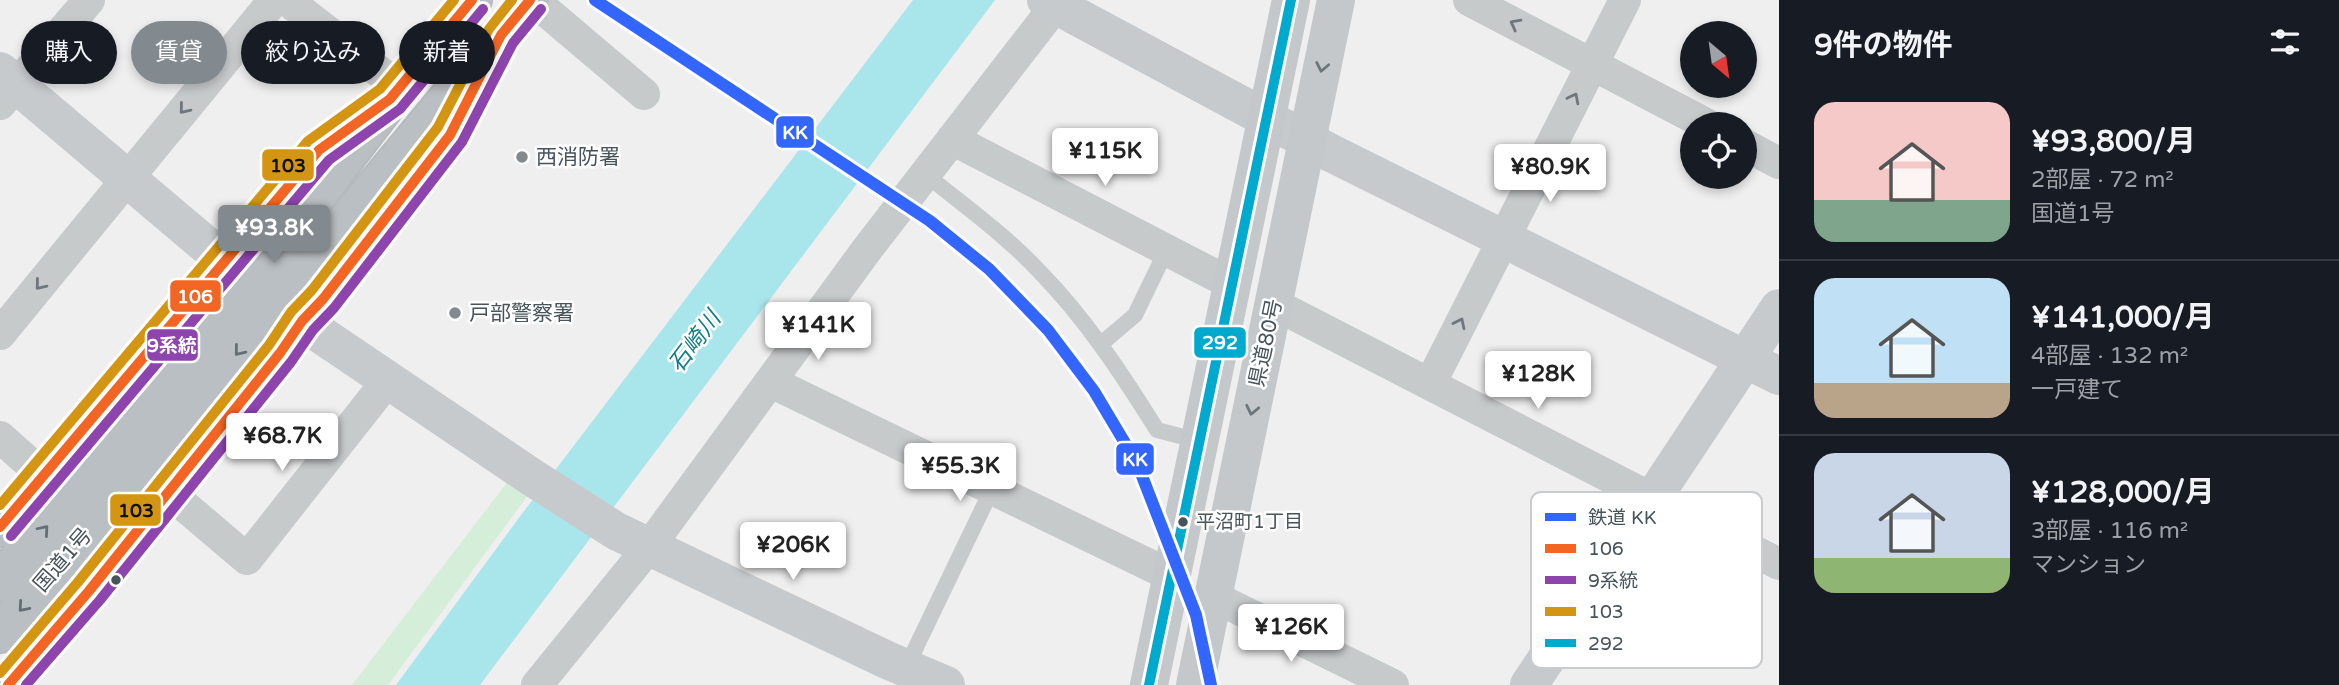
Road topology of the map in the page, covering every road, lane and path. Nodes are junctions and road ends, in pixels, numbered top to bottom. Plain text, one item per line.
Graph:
1 (89, 0) edge
2 (274, 0) edge
3 (287, 0) edge
4 (472, 0) edge
5 (532, 0) edge
6 (1291, 0) edge
7 (1336, 0) edge
8 (1469, 0) edge
9 (1625, 0) edge
10 (1054, 2) edge
11 (1592, 64) junction
12 (5, 86) edge
13 (395, 93) junction
14 (644, 94) dead end
15 (1683, 112) edge
16 (1266, 119) junction
17 (952, 139) junction
18 (1307, 140) junction
19 (1757, 151) edge
20 (1779, 163) edge
21 (925, 174) junction
22 (126, 180) junction
23 (1503, 238) junction
24 (1167, 249) junction
25 (1232, 284) junction
26 (263, 293) junction
27 (1274, 304) junction
28 (1779, 308) edge
29 (0, 334) edge
30 (1101, 344) junction
31 (1746, 359) junction
32 (1779, 376) edge
33 (388, 380) junction
34 (771, 382) junction
35 (1430, 384) junction
36 (0, 437) edge
37 (1199, 441) junction
38 (44, 477) junction
39 (992, 489) junction
40 (168, 492) junction
41 (1638, 492) edge
42 (1658, 492) edge
43 (0, 527) edge
44 (633, 539) junction
45 (1762, 556) edge
46 (1779, 565) edge
47 (1171, 576) junction
48 (0, 582) edge
49 (1213, 597) junction
50 (0, 634) edge
51 (1540, 668) edge
52 (890, 671) edge
53 (8, 685) edge
54 (537, 685) edge
55 (946, 685) edge
56 (1149, 685) edge
57 (1195, 685) edge
58 (1393, 685) edge
59 (1529, 685) edge

1 - 12 street
2 -> 22 street
3 - 13 street
4 - 13 highway, 国道1号
5 - 14 street
5 - 26 highway, 国道1号
6 - 16 main road
7 -> 18 main road, 県道80号
11 -> 8 street
9 - 11 street
10 - 16 street
10 - 17 street
11 - 15 street
23 -> 11 street
12 - 22 street
13 - 26 highway, 国道1号
16 - 18 street
16 - 25 main road
17 - 21 street
17 - 24 street
18 - 23 street
18 - 27 main road, 県道80号
19 - 20 street
21 - 30 lane
21 - 34 street
22 - 26 street
22 -> 29 street
23 - 31 street
35 -> 23 street
24 - 25 street
24 - 30 lane
25 - 37 main road
26 - 33 street
26 - 38 highway, 国道1号
26 - 40 highway, 国道1号
48 -> 26 highway, 国道1号
26 -> 50 highway, 国道1号
27 - 35 street
27 -> 49 main road, 県道80号
28 - 31 street
30 - 37 lane
31 - 32 street
31 - 42 street
33 - 40 street
33 - 44 street
34 - 39 street
34 - 44 street
35 - 41 street
36 - 38 street
37 - 47 main road
38 - 43 highway, 国道1号
39 - 47 street
39 - 52 lane
40 - 53 highway, 国道1号
44 - 52 street
44 - 54 street
45 - 46 street
47 - 56 main road
49 - 57 main road, 県道80号
49 - 58 street
51 - 59 street
52 - 55 street

